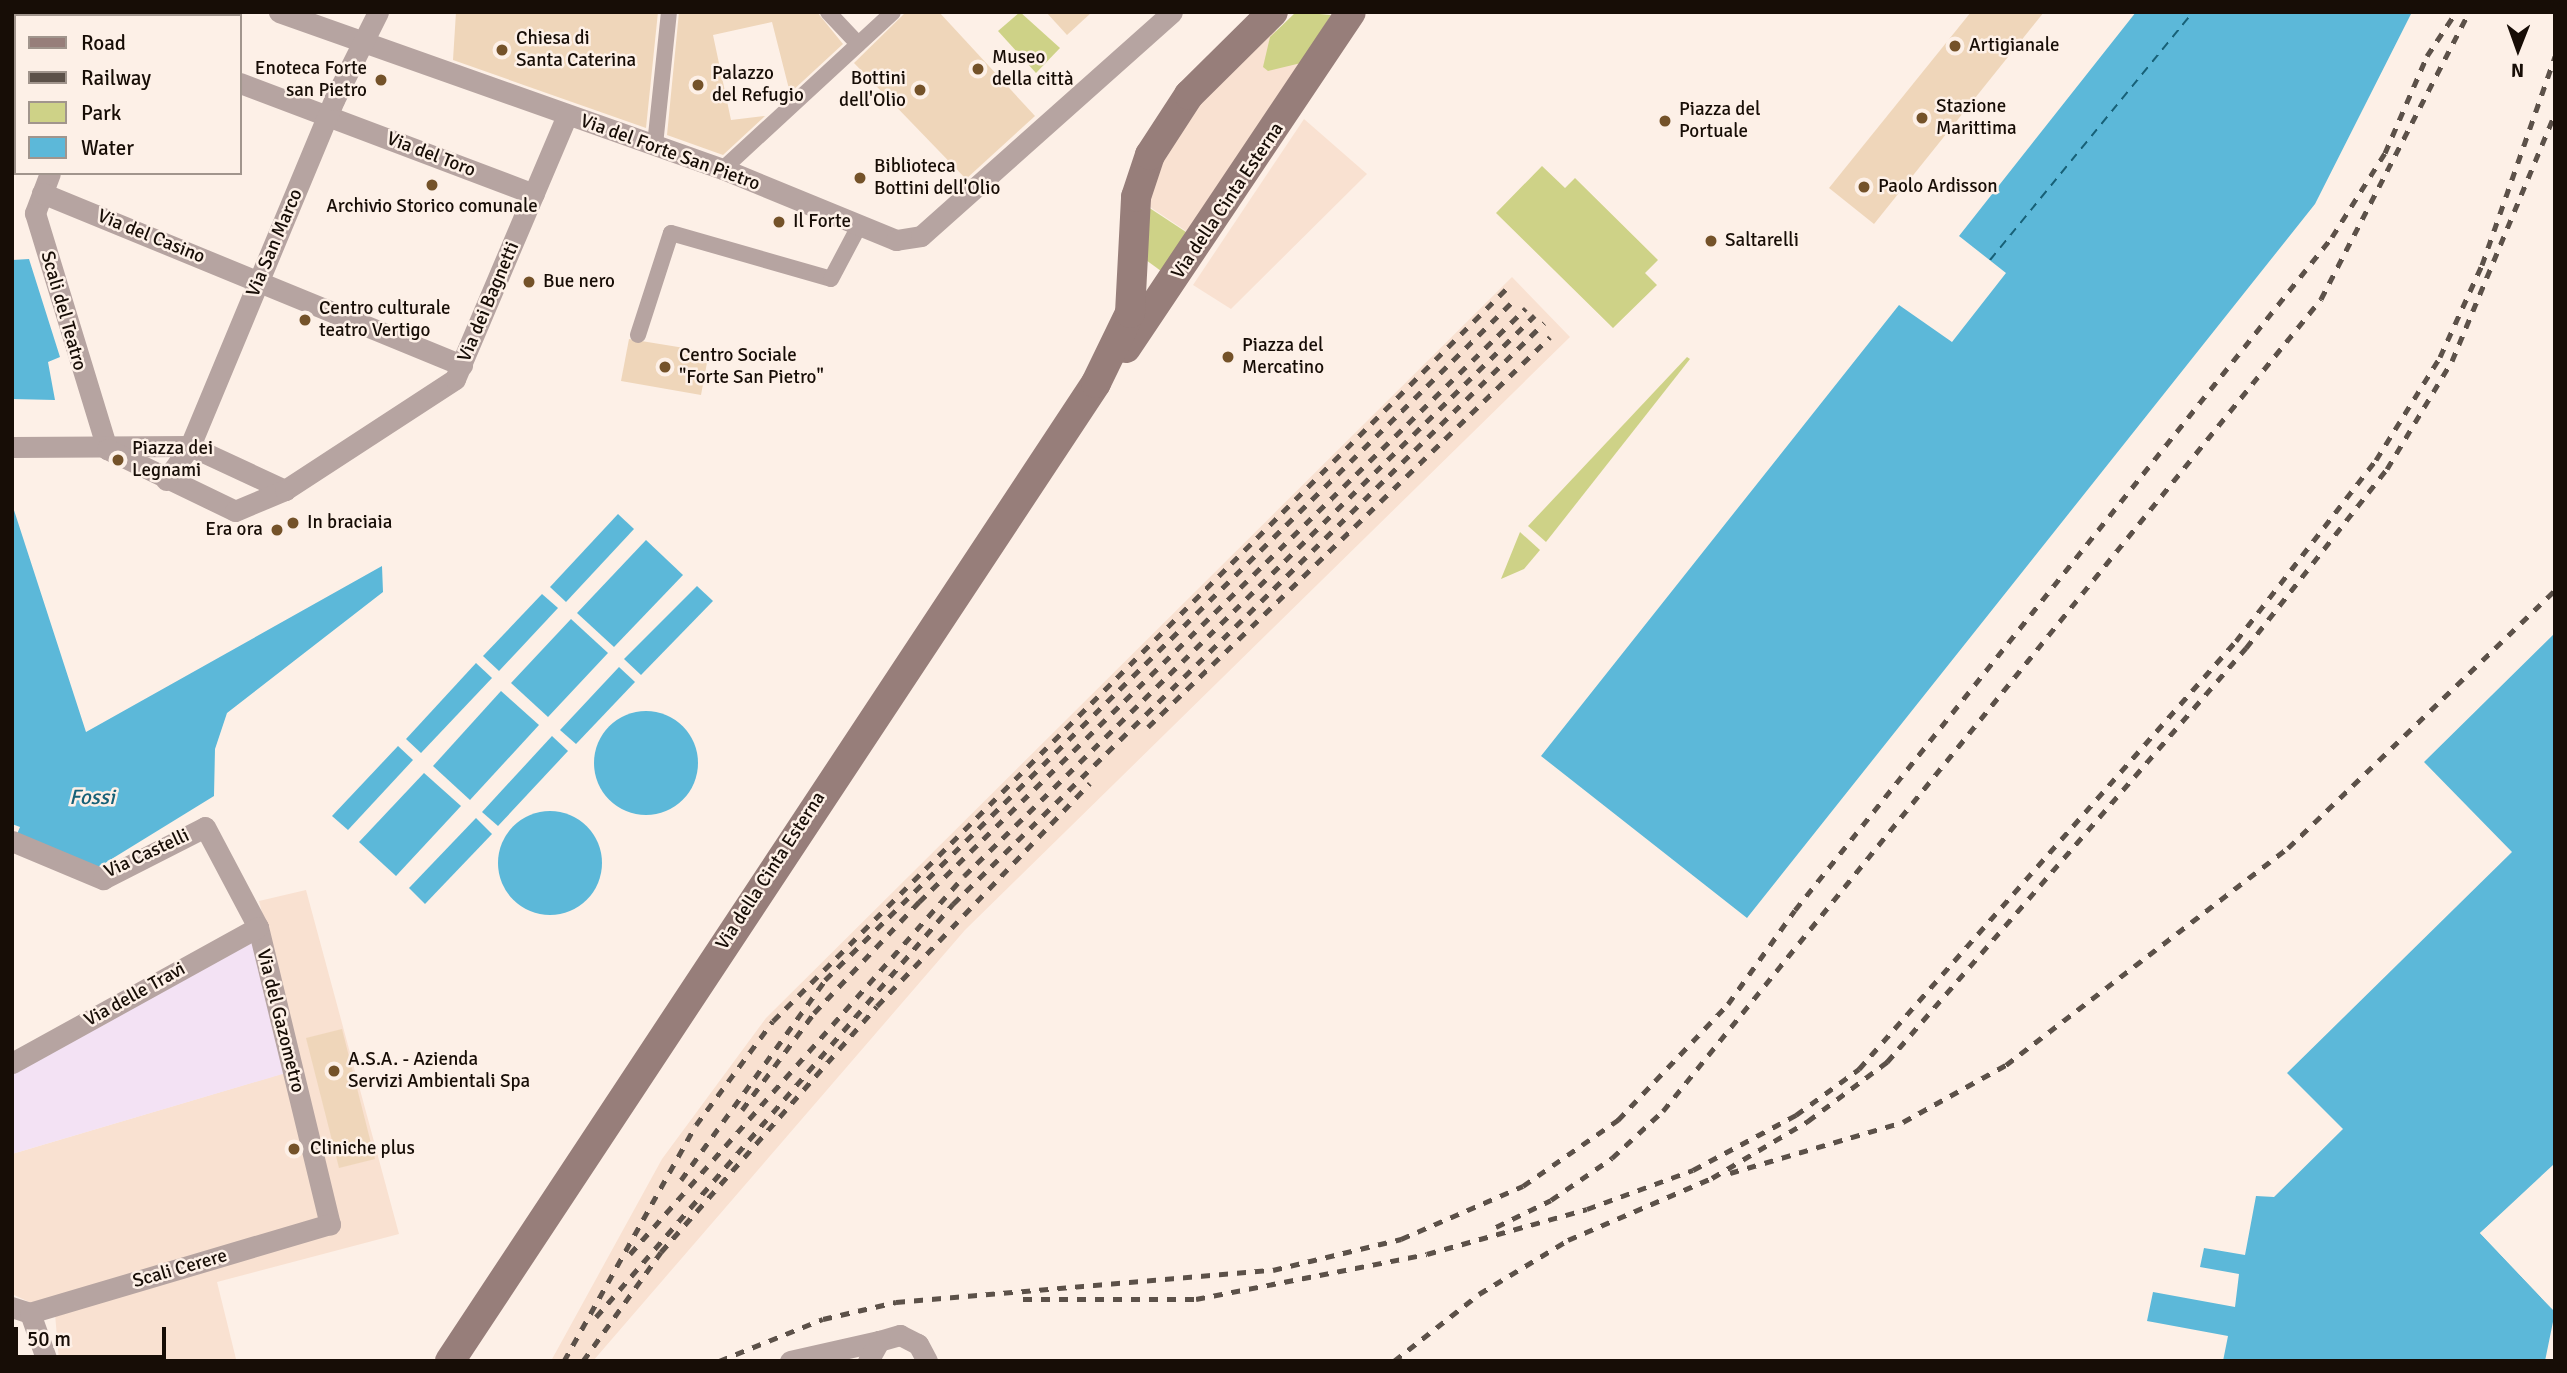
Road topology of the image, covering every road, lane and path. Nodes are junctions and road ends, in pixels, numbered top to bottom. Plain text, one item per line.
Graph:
1 (279, 12) edge
2 (379, 12) edge
3 (669, 12) edge
4 (828, 12) edge
5 (893, 12) edge
6 (1273, 12) edge
7 (1351, 12) edge
8 (1165, 20) edge
9 (362, 41) junction
10 (858, 44) junction
11 (242, 84) edge
12 (567, 115) junction
13 (328, 117) junction
14 (655, 145) junction
15 (723, 169) junction
16 (46, 183) edge
17 (534, 194) junction
18 (858, 228) junction
19 (259, 281) junction
20 (638, 335) dead end
21 (463, 365) junction
22 (1096, 383) junction
23 (190, 446) junction
24 (12, 447) edge
25 (107, 449) junction
26 (166, 480) junction
27 (285, 490) junction
28 (205, 827) joint
29 (12, 841) edge
30 (258, 927) junction
31 (12, 1063) edge
32 (330, 1224) joint
33 (21, 1310) edge
34 (879, 1341) junction
35 (800, 1359) edge
36 (47, 1361) edge
37 (450, 1361) edge
38 (835, 1361) edge
39 (868, 1361) edge
40 (927, 1361) edge

1 - 9 street, Via del Forte San Pietro
2 - 9 street, Via San Marco
3 - 14 street
4 - 10 street
5 - 10 street
6 - 22 main road, Via della Cinta Esterna
7 - 22 main road, Via della Cinta Esterna
8 - 18 street, Via del Forte San Pietro
9 - 12 street, Via del Forte San Pietro
9 - 13 street, Via San Marco
10 - 15 street
11 - 13 street, Via del Toro
12 - 14 street, Via del Forte San Pietro
12 - 17 street, Via dei Bagnetti
13 - 17 street, Via del Toro
13 - 19 street, Via San Marco
14 - 15 street, Via del Forte San Pietro
15 - 18 street, Via del Forte San Pietro
16 - 19 street, Via del Casino
16 - 25 street, Scali del Teatro
17 - 21 street, Via dei Bagnetti
18 - 20 street
19 - 21 street, Via del Casino
19 - 23 street, Via San Marco
21 - 27 street, Via dei Bagnetti
22 - 37 main road, Via della Cinta Esterna
23 - 25 street
23 - 26 street
23 - 27 street
24 - 25 street
25 - 26 street
26 - 27 street
28 - 29 street, Via Castelli
28 - 30 street, Via del Gazometro
30 - 31 street, Via delle Travi
30 - 32 street, Via del Gazometro
32 - 33 street, Scali Cerere
33 - 36 street
34 - 35 street
34 - 39 street
34 - 40 street
35 - 38 street

